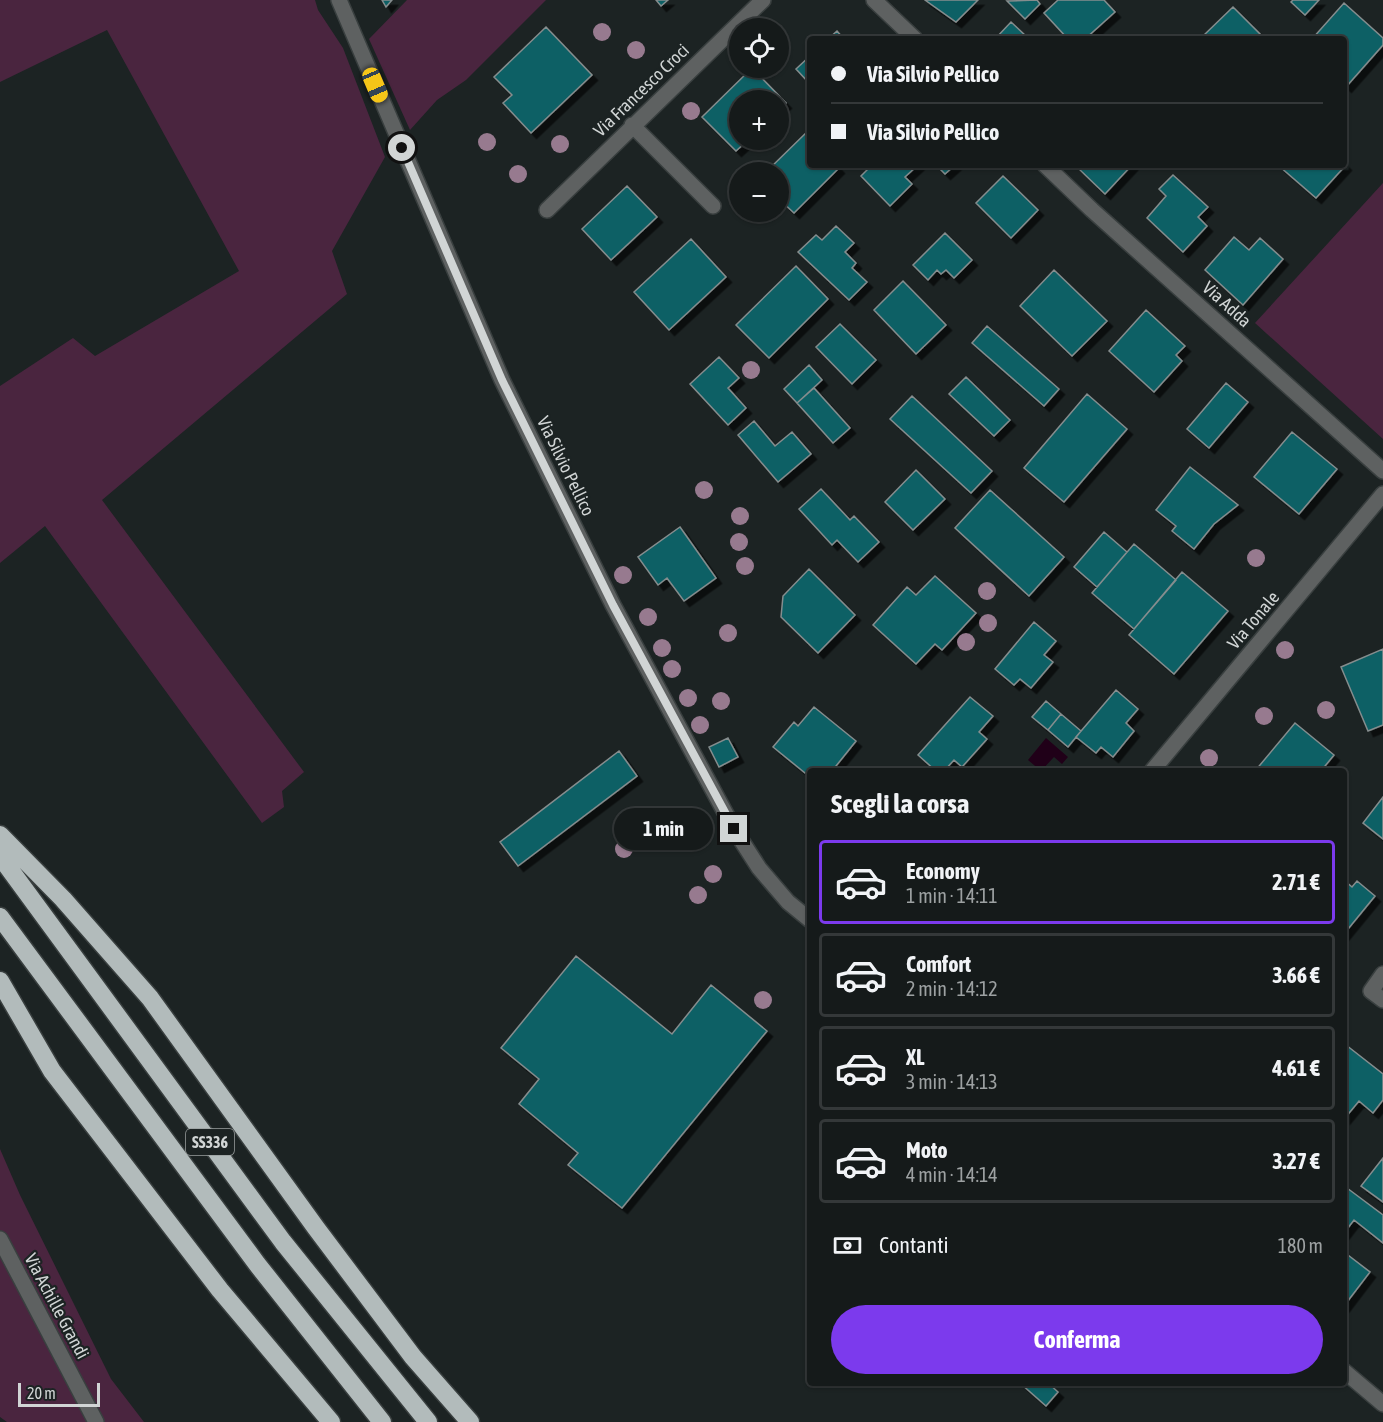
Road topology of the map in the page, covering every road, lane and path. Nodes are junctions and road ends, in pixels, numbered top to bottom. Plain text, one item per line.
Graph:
1 (339, 0) edge
2 (763, 0) edge
3 (874, 0) edge
4 (912, 36) edge
5 (632, 125) junction
6 (1049, 168) edge
7 (713, 206) dead end
8 (547, 210) dead end
9 (1383, 471) edge
10 (1383, 494) edge
11 (1155, 768) edge
12 (0, 835) edge
13 (0, 856) edge
14 (0, 917) edge
15 (807, 918) edge
16 (1383, 974) edge
17 (0, 981) edge
18 (1383, 1000) edge
19 (0, 1239) edge
20 (1347, 1374) edge
21 (1383, 1404) edge
22 (96, 1422) edge
23 (331, 1422) edge
24 (382, 1422) edge
25 (428, 1422) edge
26 (470, 1422) edge

1 - 15 street, Via Silvio Pellico
2 - 5 street, Via Francesco Croci
3 - 4 street
5 - 7 street
5 - 8 street, Via Francesco Croci
6 - 9 street, Via Adda
10 - 11 street, Via Tonale
12 - 26 highway
13 - 25 highway, SS336
14 - 24 highway, SS336
16 - 18 street
17 - 23 highway
19 - 22 street, Via Achille Grandi
20 - 21 street

